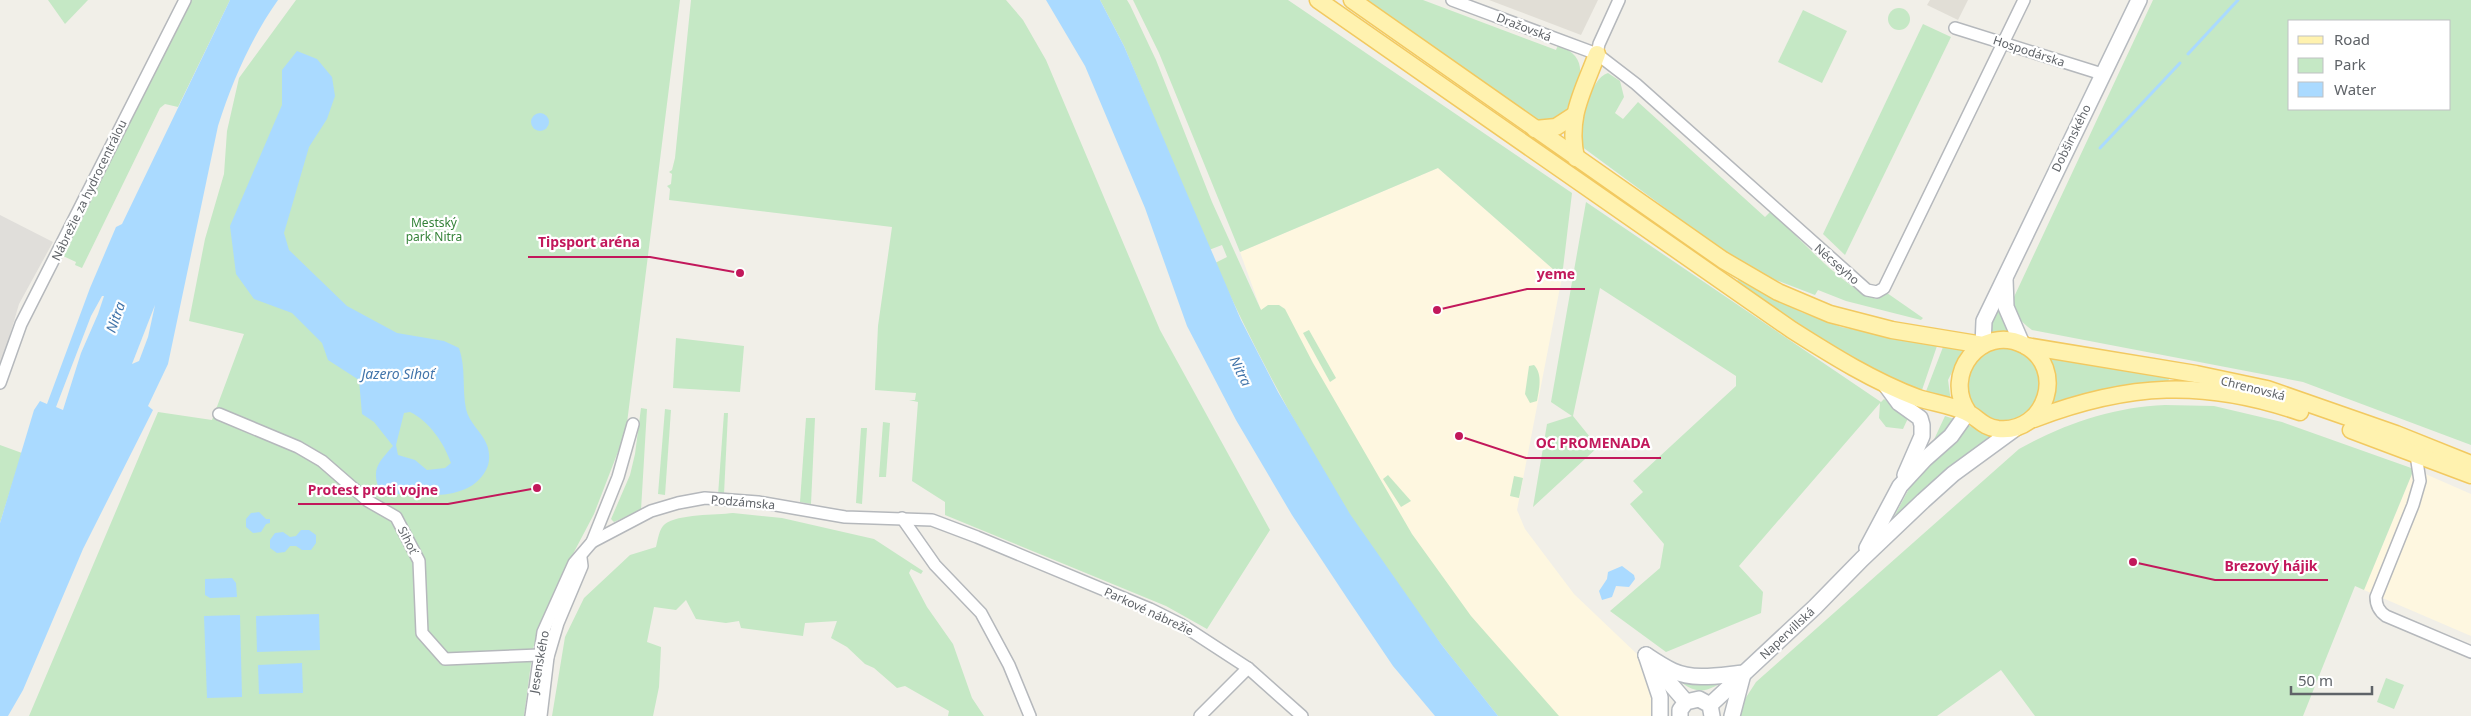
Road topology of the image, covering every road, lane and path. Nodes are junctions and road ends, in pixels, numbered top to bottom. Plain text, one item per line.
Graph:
1 (185, 0) edge
2 (1318, 0) edge
3 (1352, 0) edge
4 (1452, 0) edge
5 (1619, 0) edge
6 (2024, 0) edge
7 (2138, 0) edge
8 (1956, 28) dead end
9 (2004, 43) junction
10 (1597, 54) junction
11 (2102, 74) junction
12 (1573, 116) junction
13 (1534, 129) junction
14 (1576, 158) junction
15 (2005, 276) junction
16 (1983, 345) junction
17 (2024, 345) junction
18 (0, 383) edge
19 (1885, 384) junction
20 (1968, 412) junction
21 (219, 414) dead end
22 (2032, 419) junction
23 (633, 424) dead end
24 (2016, 428) junction
25 (2416, 455) junction
26 (2471, 464) edge
27 (2471, 475) edge
28 (1900, 486) junction
29 (902, 518) junction
30 (977, 537) joint
31 (592, 542) junction
32 (1862, 559) junction
33 (2471, 652) edge
34 (1646, 655) junction
35 (543, 656) junction
36 (1248, 668) junction
37 (1744, 673) junction
38 (1686, 702) junction
39 (1711, 711) edge
40 (531, 716) edge
41 (541, 716) edge
42 (1030, 716) edge
43 (1200, 716) edge
44 (1302, 716) edge
45 (1660, 716) edge
46 (1680, 716) edge
47 (1732, 716) edge

1 - 18 street, Nábrežie za hydrocentrálou
2 - 19 main road
3 - 13 main road
4 - 10 street, Dražovská
5 - 10 street
6 - 9 street, Nécseyho
7 - 11 street, Dobšinského
8 - 9 street, Hospodárska
9 - 10 street, Nécseyho
9 - 11 street, Hospodárska
10 - 12 main road
11 - 15 street, Dobšinského
12 - 13 main road
12 - 14 main road
13 - 14 main road
14 - 16 main road
15 - 16 street, Dobšinského
15 - 17 street, Dobšinského
16 - 17 main road
16 - 20 main road
17 - 22 main road
17 - 26 main road, Chrenovská
19 - 20 main road
19 - 28 street
20 - 24 main road
20 - 28 street, Napervillská
21 - 35 street, Sihoť
22 - 24 main road
22 - 25 main road, Chrenovská
23 - 31 street, Jesenského
24 - 32 street, Napervillská
25 - 27 main road, Chrenovská
25 - 33 street
28 - 32 street, Napervillská
29 - 30 street, Podzámska
29 - 31 street, Podzámska
29 - 42 street
30 - 36 street, Parkové nábrežie
31 - 35 street, Jesenského
32 - 37 street, Napervillská
34 - 37 street
34 - 38 street
34 - 45 street
35 - 40 street, Jesenského
35 - 41 street, Jesenského
36 - 43 street
36 - 44 street, Parkové nábrežie
37 - 39 street, Napervillská
37 - 47 street
38 - 39 street, Napervillská
38 - 46 street

